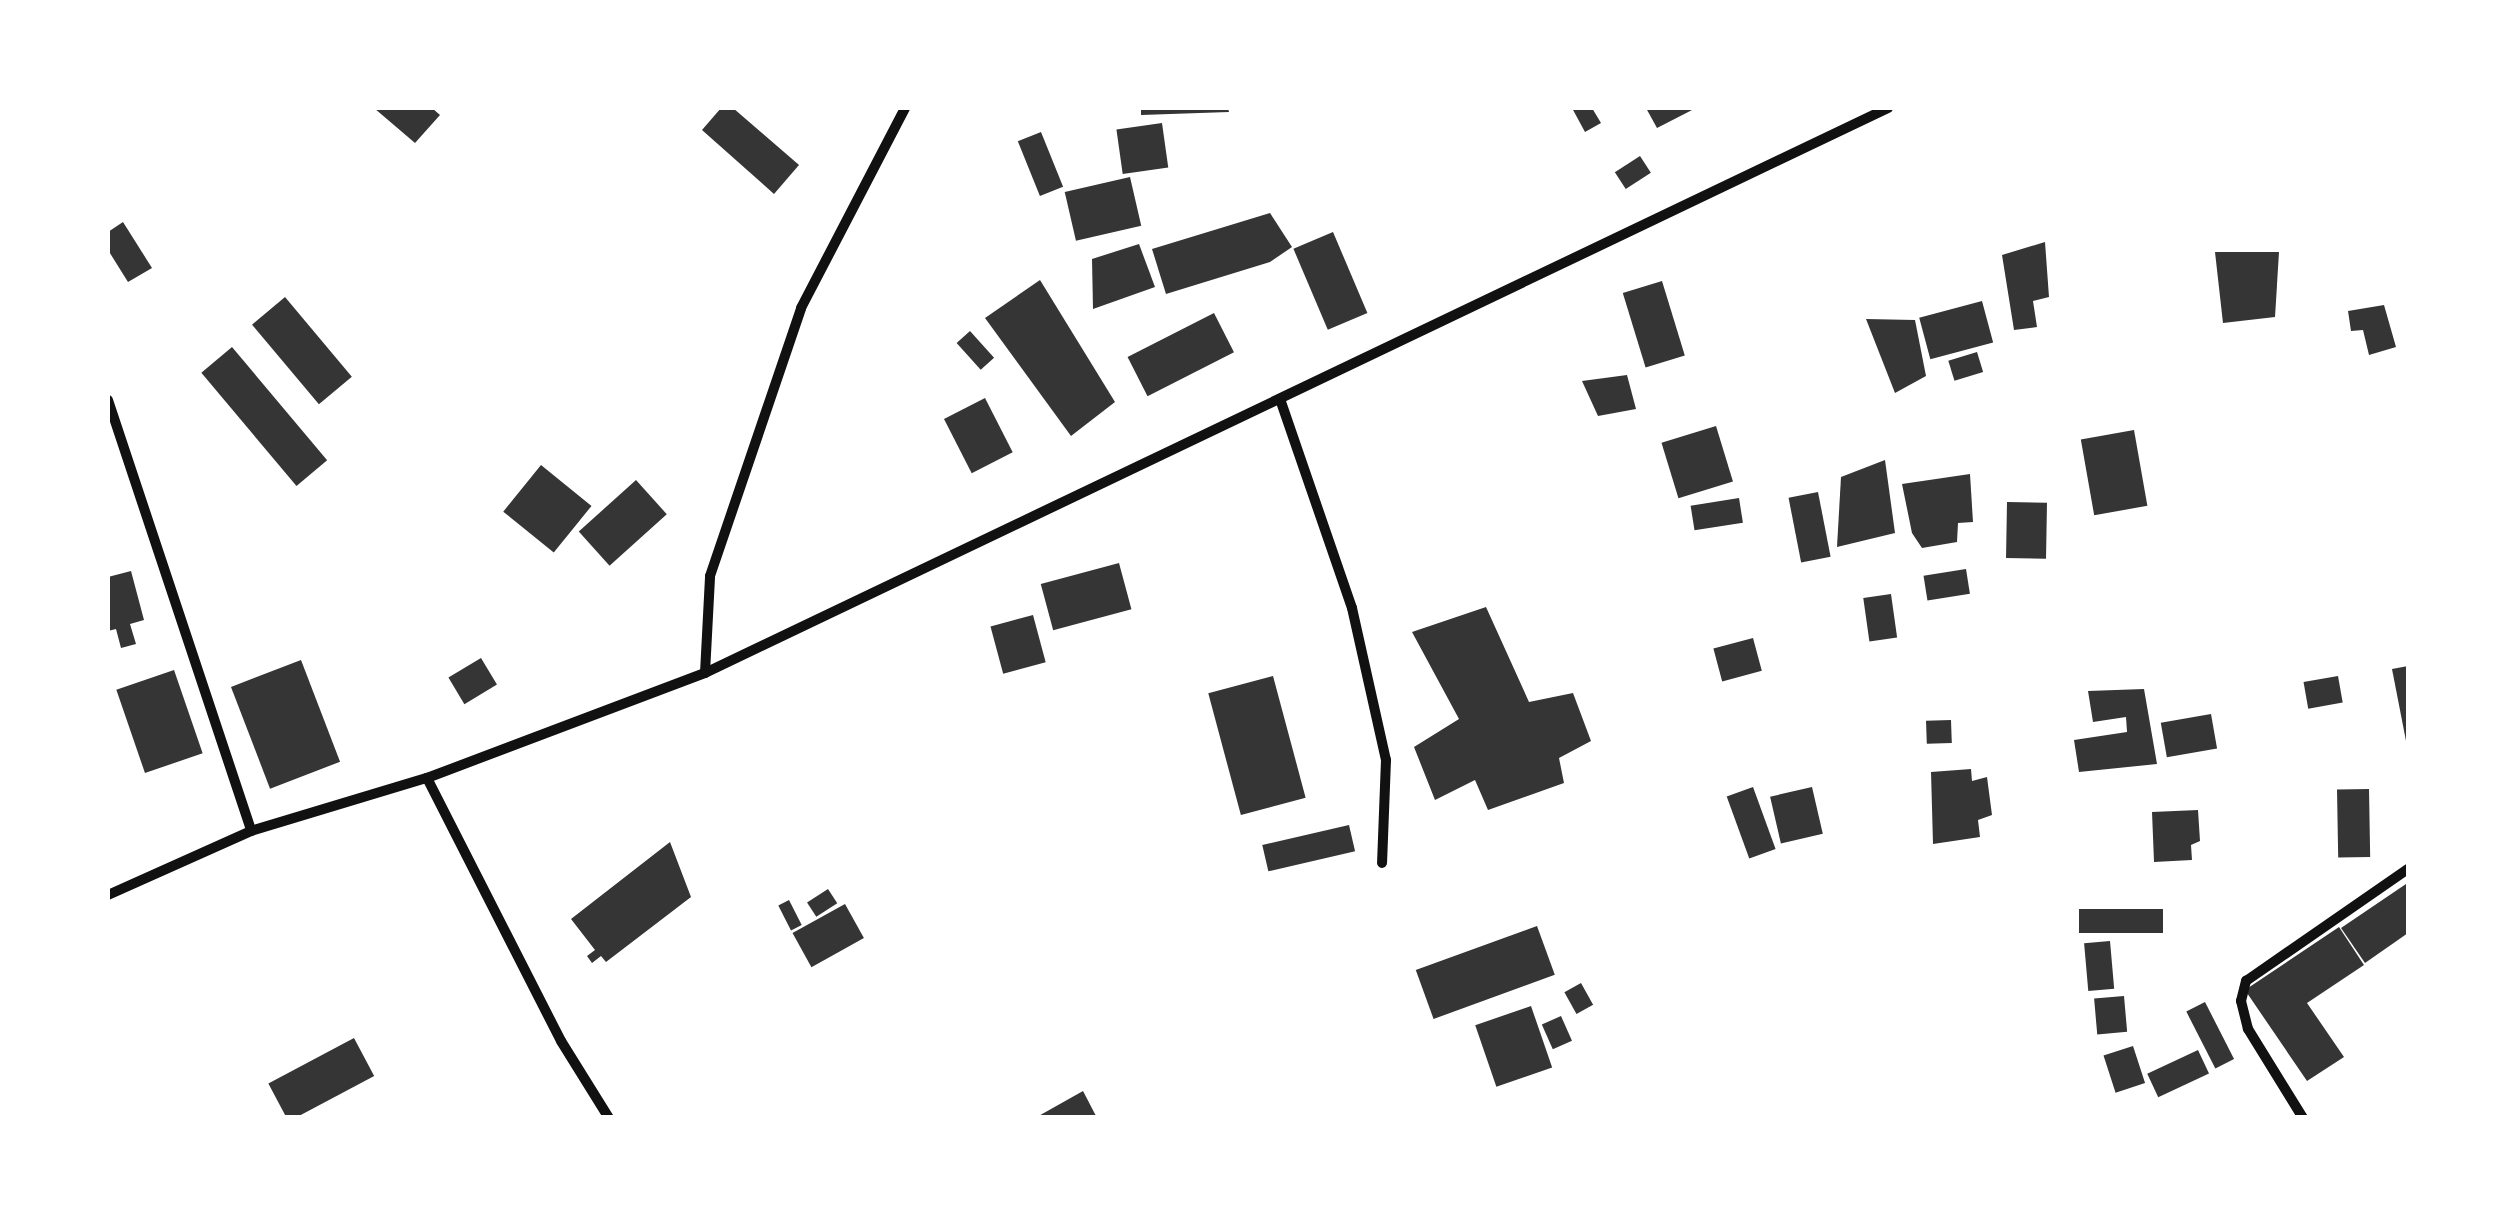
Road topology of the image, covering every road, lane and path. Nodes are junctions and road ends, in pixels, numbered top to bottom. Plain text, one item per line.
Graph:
1 (906, 108) edge
2 (1888, 108) edge
3 (1280, 398) junction
4 (108, 400) edge
5 (705, 673) junction
6 (427, 778) junction
7 (251, 832) junction
8 (1382, 863) dead end
9 (2408, 868) edge
10 (108, 895) edge
11 (609, 1118) edge
12 (2303, 1118) edge

1 - 5 street
2 - 3 street
3 - 5 street
3 - 8 street
4 - 7 street
5 - 6 street
6 - 7 street
6 - 11 street
7 - 10 street
9 - 12 street

